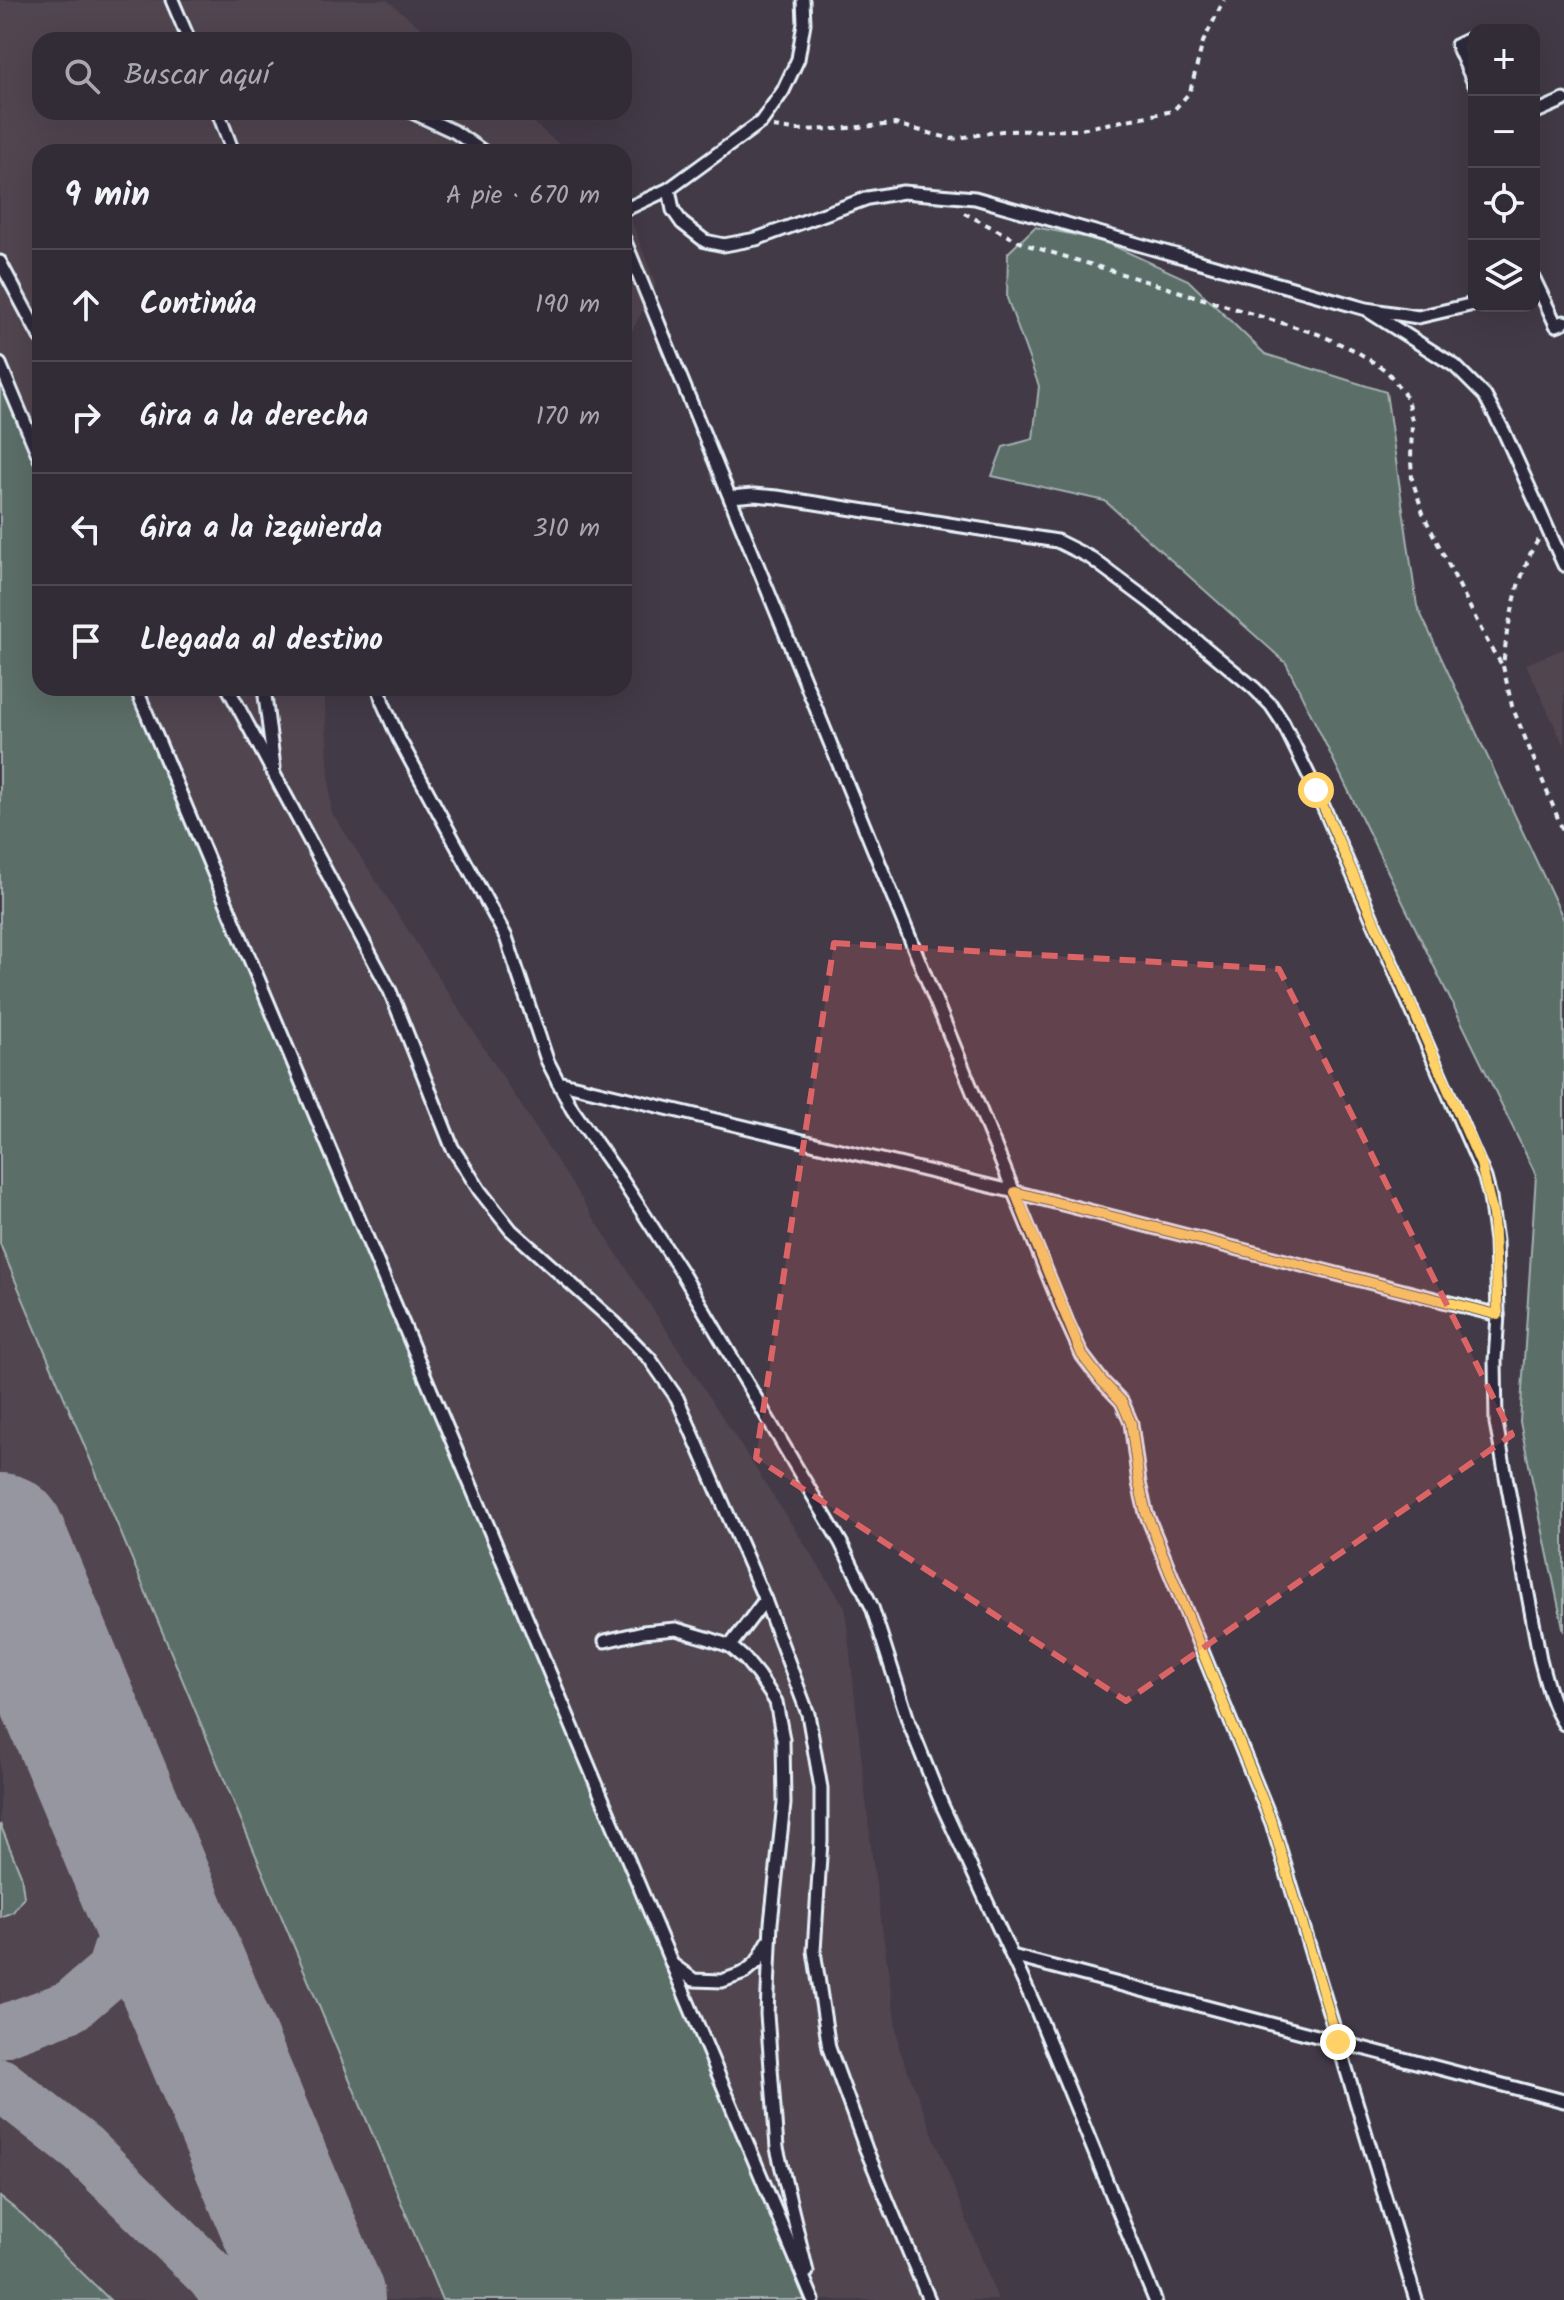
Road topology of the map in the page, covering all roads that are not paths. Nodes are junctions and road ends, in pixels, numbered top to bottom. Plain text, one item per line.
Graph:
1 (172, 0) edge
2 (803, 0) edge
3 (186, 32) edge
4 (1468, 40) edge
5 (1468, 70) edge
6 (1564, 100) edge
7 (1540, 110) edge
8 (221, 120) edge
9 (429, 120) edge
10 (230, 144) edge
11 (472, 144) edge
12 (669, 189) junction
13 (632, 206) edge
14 (632, 258) edge
15 (0, 262) edge
16 (1540, 292) edge
17 (1468, 305) edge
18 (1366, 309) junction
19 (32, 322) edge
20 (1564, 322) edge
21 (0, 364) edge
22 (32, 440) edge
23 (730, 497) junction
24 (1564, 565) edge
25 (139, 696) edge
26 (232, 696) edge
27 (265, 696) edge
28 (381, 696) edge
29 (275, 776) junction
30 (558, 1082) junction
31 (1015, 1192) junction
32 (1498, 1315) junction
33 (765, 1600) junction
34 (605, 1641) dead end
35 (730, 1646) junction
36 (1564, 1724) edge
37 (770, 1939) junction
38 (1012, 1956) junction
39 (671, 1964) junction
40 (1338, 2042) junction
41 (1564, 2101) edge
42 (813, 2300) edge
43 (929, 2300) edge
44 (1155, 2300) edge
45 (1416, 2300) edge

1 - 3 lane
2 - 12 lane
4 - 5 lane
6 - 7 lane
8 - 10 lane
9 - 11 lane
12 - 13 lane
12 - 18 lane
14 - 23 lane
15 - 19 lane
16 - 20 lane
17 - 18 lane
18 - 24 lane
21 - 22 lane
23 - 31 lane
23 - 32 lane
25 - 39 lane
26 - 29 lane
27 - 29 lane
28 - 30 lane
29 - 33 lane
30 - 31 lane
30 - 38 lane
31 - 32 lane
31 - 40 lane
32 - 36 lane
33 - 35 lane
33 - 43 lane
34 - 35 lane
35 - 37 lane
37 - 39 lane
37 - 42 lane
38 - 40 lane
38 - 44 lane
39 - 42 lane
40 - 41 lane
40 - 45 lane

